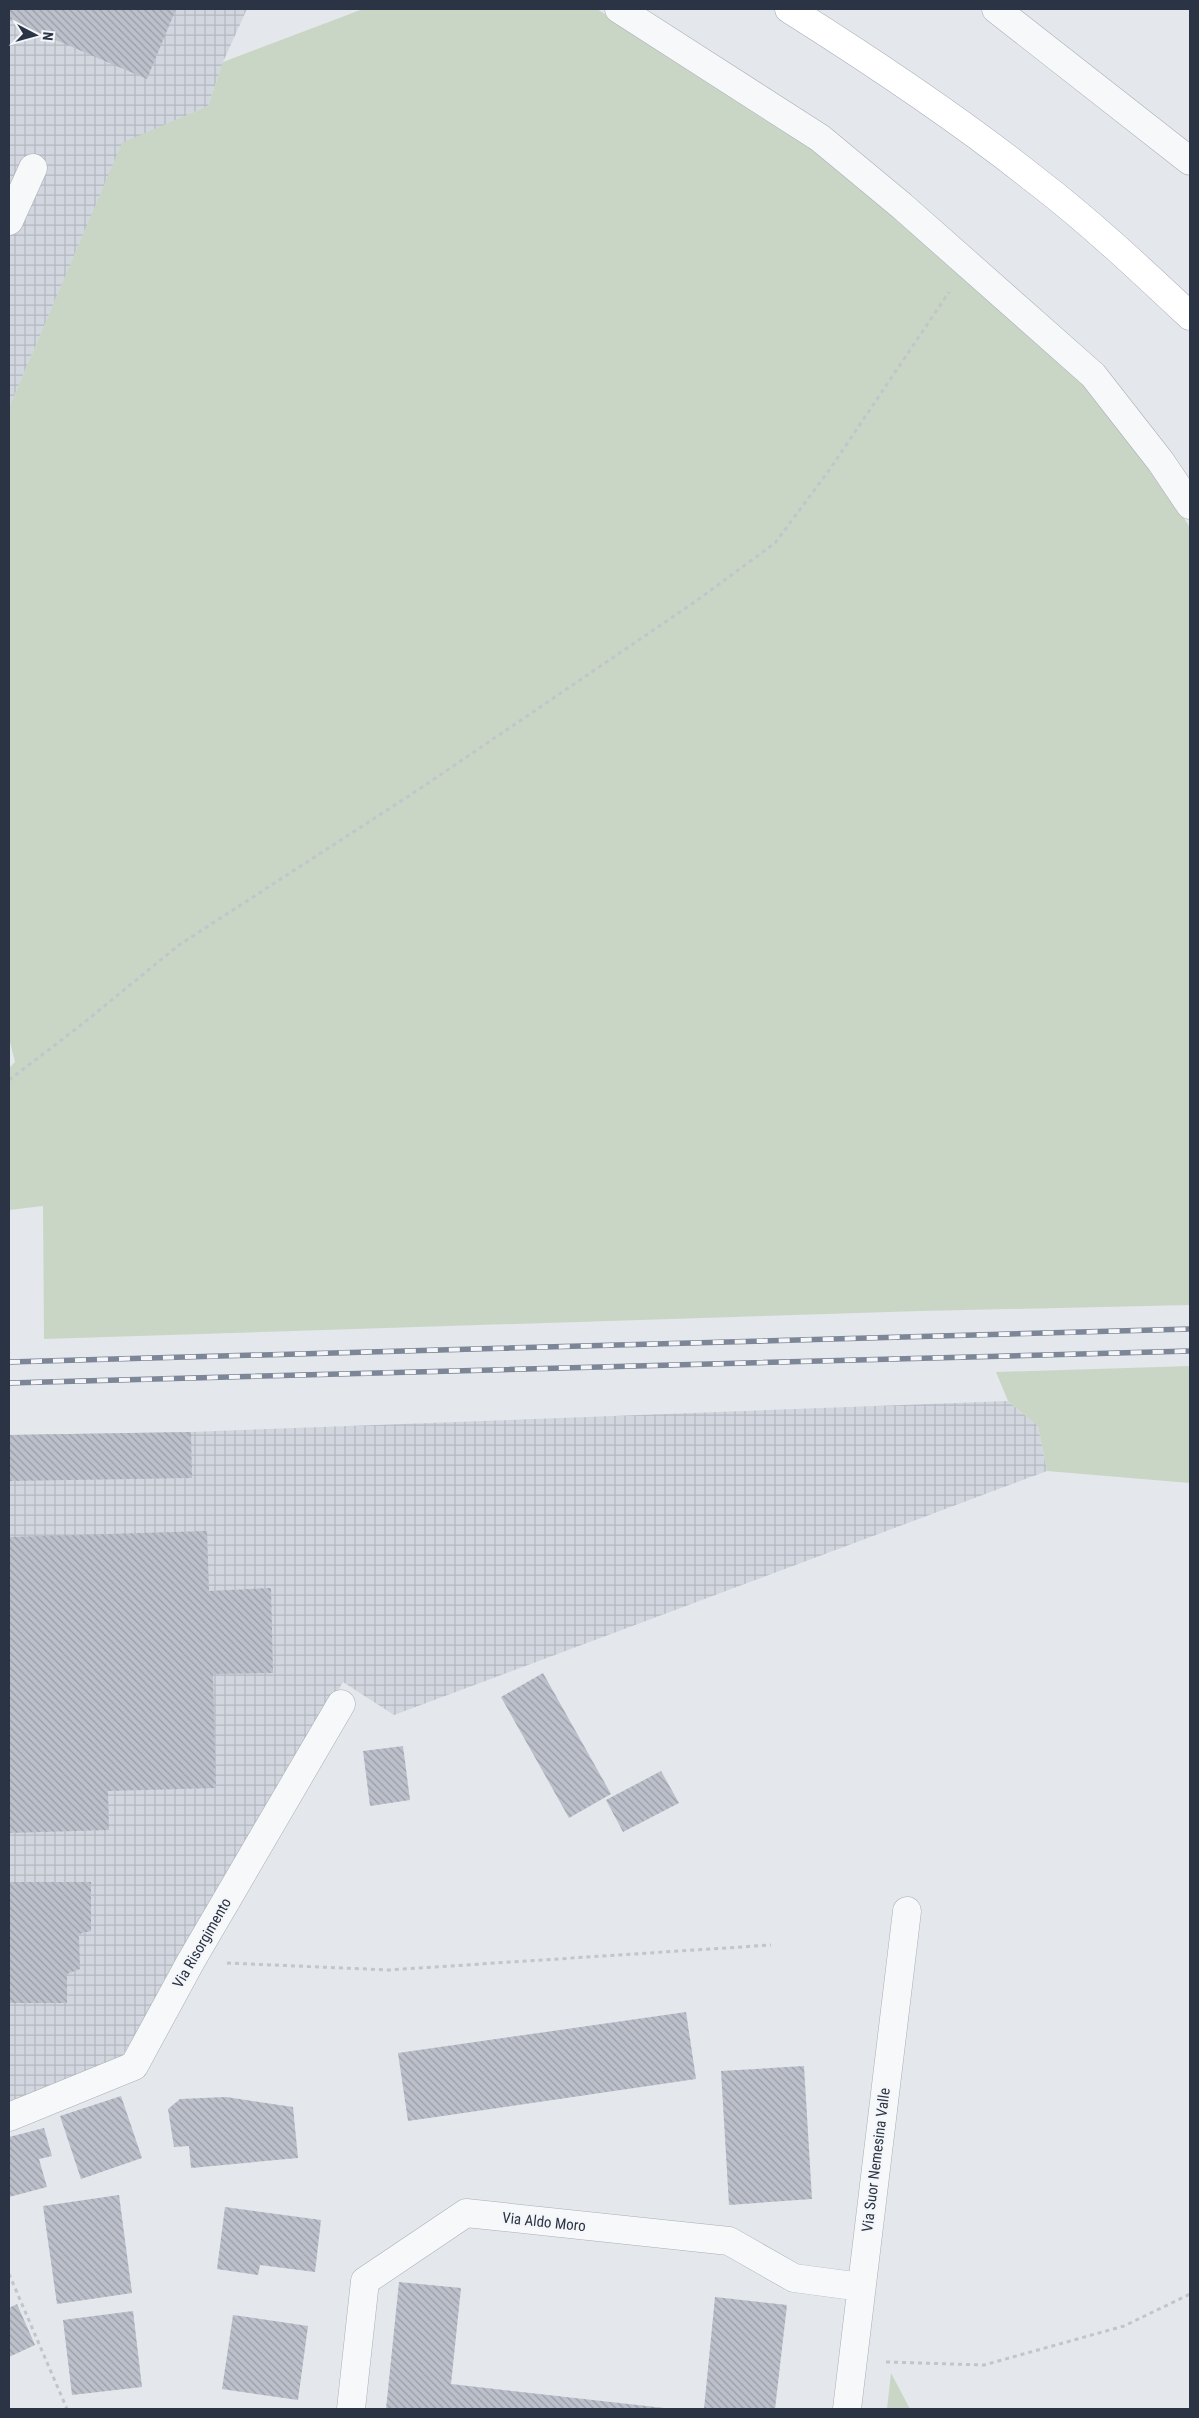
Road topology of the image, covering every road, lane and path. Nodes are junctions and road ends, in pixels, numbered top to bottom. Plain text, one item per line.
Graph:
1 (619, 9) edge
2 (789, 9) edge
3 (996, 9) edge
4 (1190, 161) edge
5 (33, 168) dead end
6 (9, 221) edge
7 (968, 264) junction
8 (1190, 316) edge
9 (1190, 505) edge
10 (9, 1080) edge
11 (341, 1704) dead end
12 (907, 1911) dead end
13 (771, 1944) dead end
14 (190, 1961) junction
15 (9, 2117) edge
16 (9, 2274) edge
17 (861, 2287) junction
18 (1190, 2294) edge
19 (853, 2361) junction
20 (67, 2409) edge
21 (351, 2409) edge
22 (847, 2409) edge

1 - 7 street
2 - 8 main road
3 - 4 street
5 - 6 street
7 - 9 street
7 - 10 path
11 - 14 street, Via Risorgimento
12 - 17 street, Via Suor Nemesina Valle
13 - 14 path
14 - 15 street, Via Risorgimento
16 - 20 path
17 - 19 street, Via Suor Nemesina Valle
17 - 21 street, Via Aldo Moro
18 - 19 path
19 - 22 street, Via Suor Nemesina Valle

